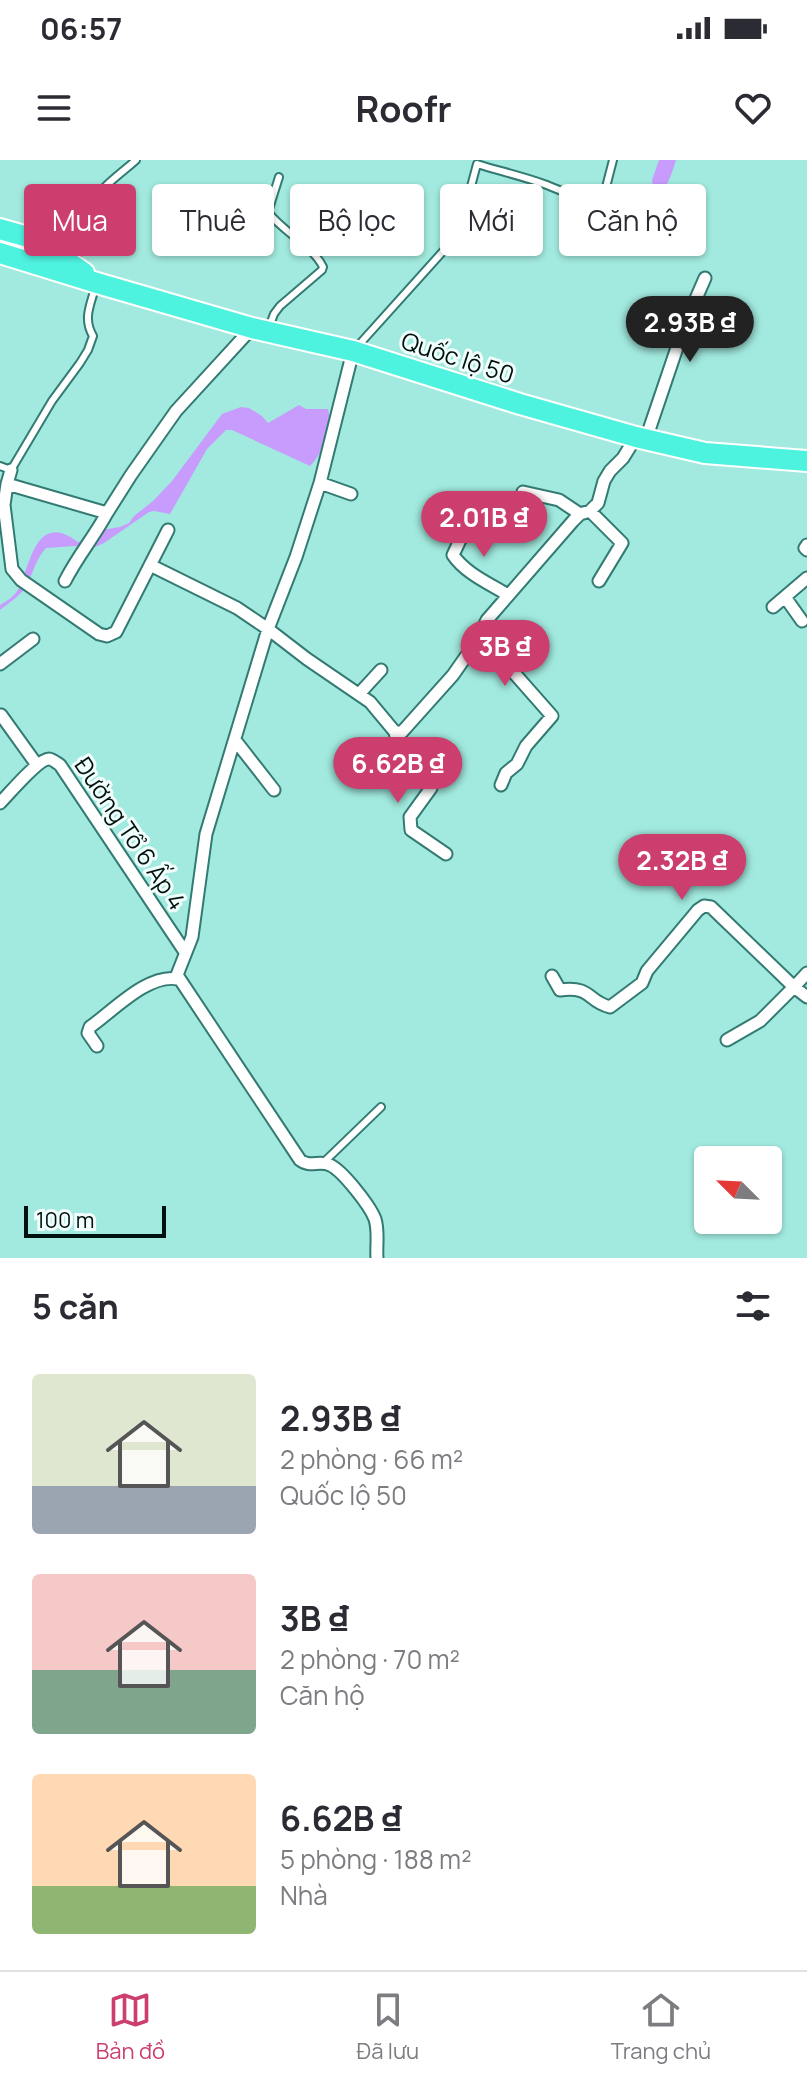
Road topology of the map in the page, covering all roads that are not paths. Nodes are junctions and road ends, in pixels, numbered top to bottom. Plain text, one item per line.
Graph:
1 (136, 160) edge
2 (465, 160) edge
3 (613, 160) edge
4 (477, 164) junction
5 (279, 177) dead end
6 (0, 229) edge
7 (0, 253) edge
8 (75, 266) junction
9 (705, 278) dead end
10 (97, 283) junction
11 (260, 329) junction
12 (353, 351) junction
13 (641, 438) junction
14 (807, 461) edge
15 (6, 468) edge
16 (320, 483) junction
17 (7, 484) junction
18 (523, 492) dead end
19 (351, 494) dead end
20 (585, 512) junction
21 (107, 513) junction
22 (476, 520) dead end
23 (168, 530) dead end
24 (150, 565) junction
25 (807, 578) edge
26 (65, 581) dead end
27 (599, 581) dead end
28 (508, 595) junction
29 (785, 597) junction
30 (773, 607) dead end
31 (802, 621) dead end
32 (268, 629) junction
33 (33, 639) dead end
34 (476, 642) junction
35 (0, 664) edge
36 (381, 670) dead end
37 (359, 694) junction
38 (0, 714) edge
39 (395, 732) junction
40 (235, 740) junction
41 (37, 765) junction
42 (501, 785) dead end
43 (274, 790) dead end
44 (0, 803) edge
45 (446, 854) dead end
46 (185, 952) junction
47 (807, 973) edge
48 (552, 976) dead end
49 (178, 979) junction
50 (794, 987) junction
51 (807, 997) edge
52 (727, 1040) dead end
53 (97, 1046) dead end
54 (381, 1107) dead end
55 (323, 1163) junction
56 (377, 1258) edge

1 - 8 lane
2 - 4 lane
3 - 4 lane
4 - 12 lane
5 - 11 lane
6 - 8 highway
7 - 10 highway, Quốc lộ 50
8 - 10 highway
9 - 13 street
10 - 11 highway, Quốc lộ 50
10 - 15 lane
11 - 12 highway, Quốc lộ 50
11 - 21 street
12 - 13 highway, Quốc lộ 50
12 - 16 street
13 - 14 highway, Quốc lộ 50
13 - 20 street
15 - 17 street
16 - 19 street
16 - 32 street
17 - 21 street
17 - 24 street
18 - 20 street
20 - 27 street
20 - 28 street
21 - 26 street
22 - 28 street
23 - 24 street
24 - 32 street
25 - 29 street
28 - 34 street
29 - 30 street
29 - 31 street
32 - 37 street
32 - 40 street
33 - 35 street
34 - 39 street
34 - 42 street
36 - 37 street
37 - 39 street
38 - 41 street
39 - 45 street
40 - 43 street
40 - 46 street
41 - 44 street, Đường Tổ 6 Ấp 4
41 - 46 street, Đường Tổ 6 Ấp 4
46 - 49 street
47 - 50 street
48 - 50 street
49 - 53 street
49 - 55 street
50 - 51 street
50 - 52 street
54 - 55 lane
55 - 56 street

